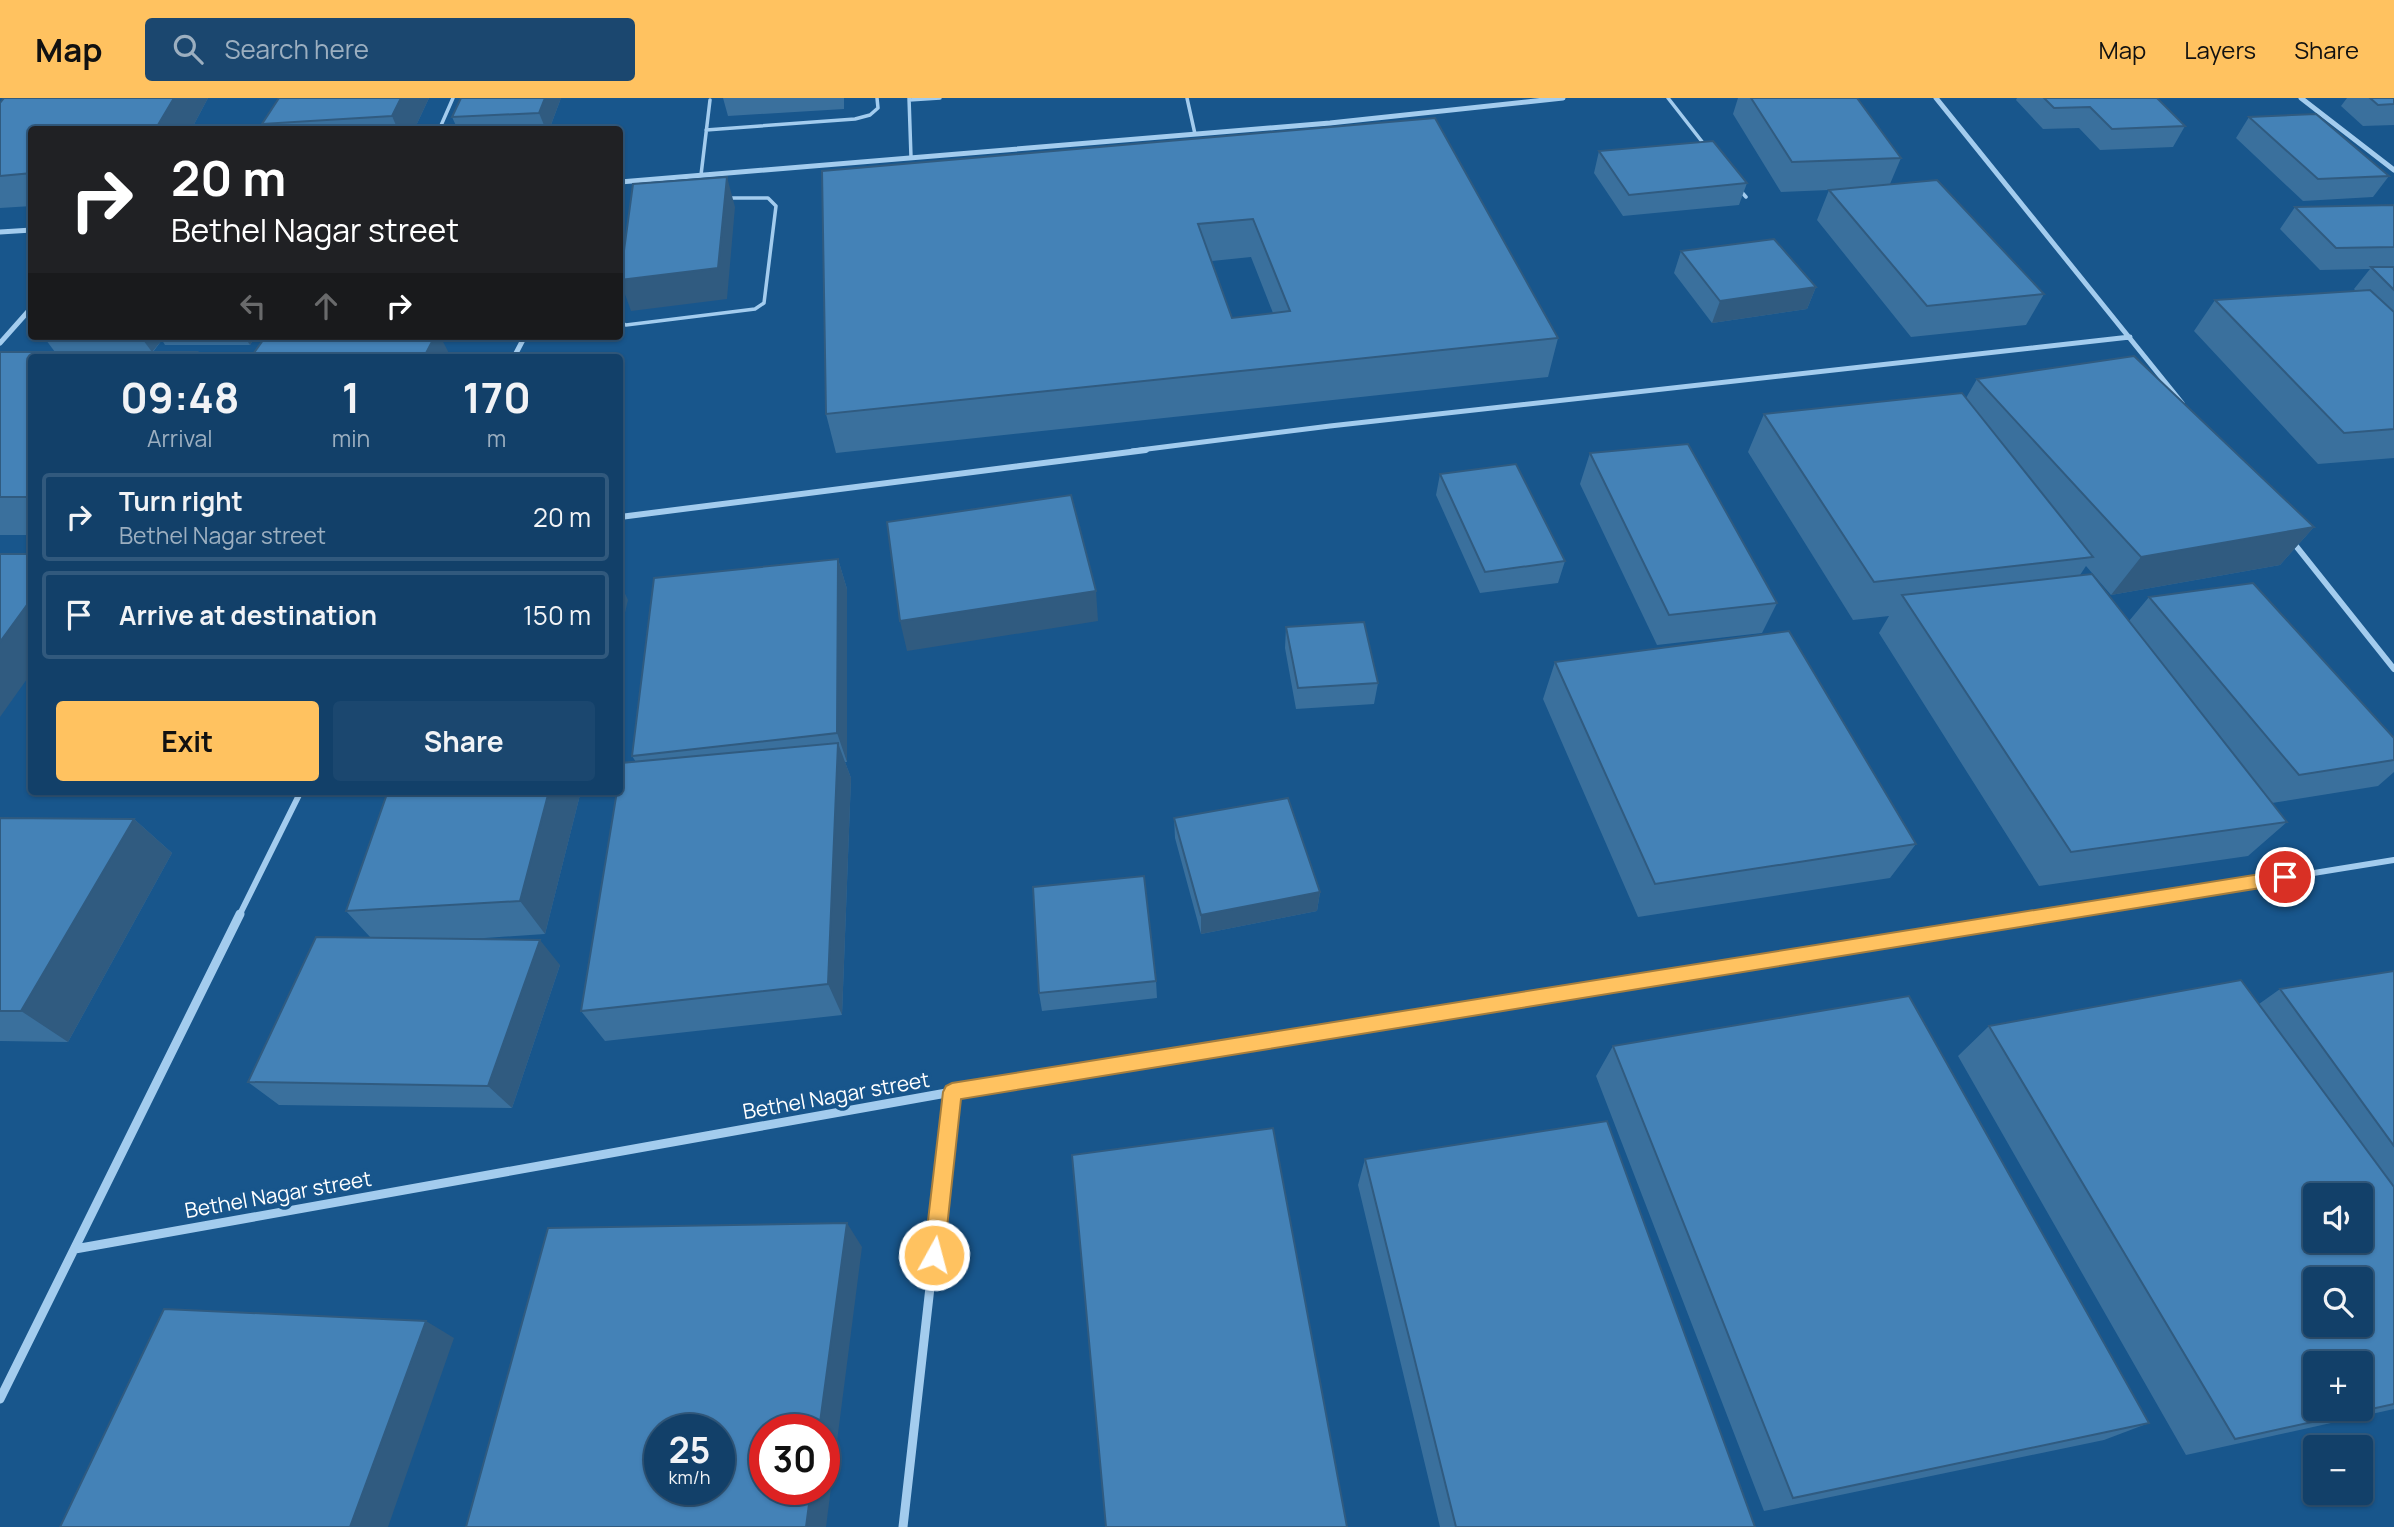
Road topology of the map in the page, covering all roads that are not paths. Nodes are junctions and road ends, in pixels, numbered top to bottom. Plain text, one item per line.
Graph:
1 (453, 98) edge
2 (877, 98) edge
3 (940, 98) edge
4 (1187, 98) edge
5 (1563, 98) edge
6 (1668, 98) edge
7 (1936, 98) edge
8 (2301, 98) edge
9 (909, 99) edge
10 (710, 100) dead end
11 (441, 126) edge
12 (706, 130) junction
13 (1195, 134) junction
14 (1699, 155) edge
15 (911, 157) junction
16 (2394, 170) edge
17 (701, 175) junction
18 (665, 178) junction
19 (623, 182) edge
20 (666, 186) edge
21 (1737, 186) edge
22 (1746, 197) edge
23 (724, 198) edge
24 (28, 230) edge
25 (0, 232) edge
26 (624, 271) edge
27 (623, 278) edge
28 (28, 312) edge
29 (623, 324) edge
30 (2130, 337) junction
31 (0, 343) edge
32 (2188, 411) edge
33 (623, 517) edge
34 (2289, 538) edge
35 (2394, 669) edge
36 (300, 795) edge
37 (2394, 860) edge
38 (952, 1092) junction
39 (75, 1249) junction
40 (0, 1399) edge
41 (903, 1527) edge

1 - 11 lane
2 - 12 lane
3 - 9 lane
4 - 13 lane
5 - 13 street
6 - 14 lane
7 - 30 street
8 - 16 street
9 - 15 lane
10 - 12 lane
12 - 17 lane
13 - 15 street
15 - 17 street
17 - 18 street
18 - 19 street
18 - 20 lane
21 - 22 lane
23 - 29 lane
24 - 25 street
26 - 27 lane
28 - 31 street
30 - 32 street
30 - 33 street
34 - 35 street
36 - 39 street
37 - 38 street, Bethel Nagar street
38 - 39 street, Bethel Nagar street
38 - 41 street
39 - 40 street

